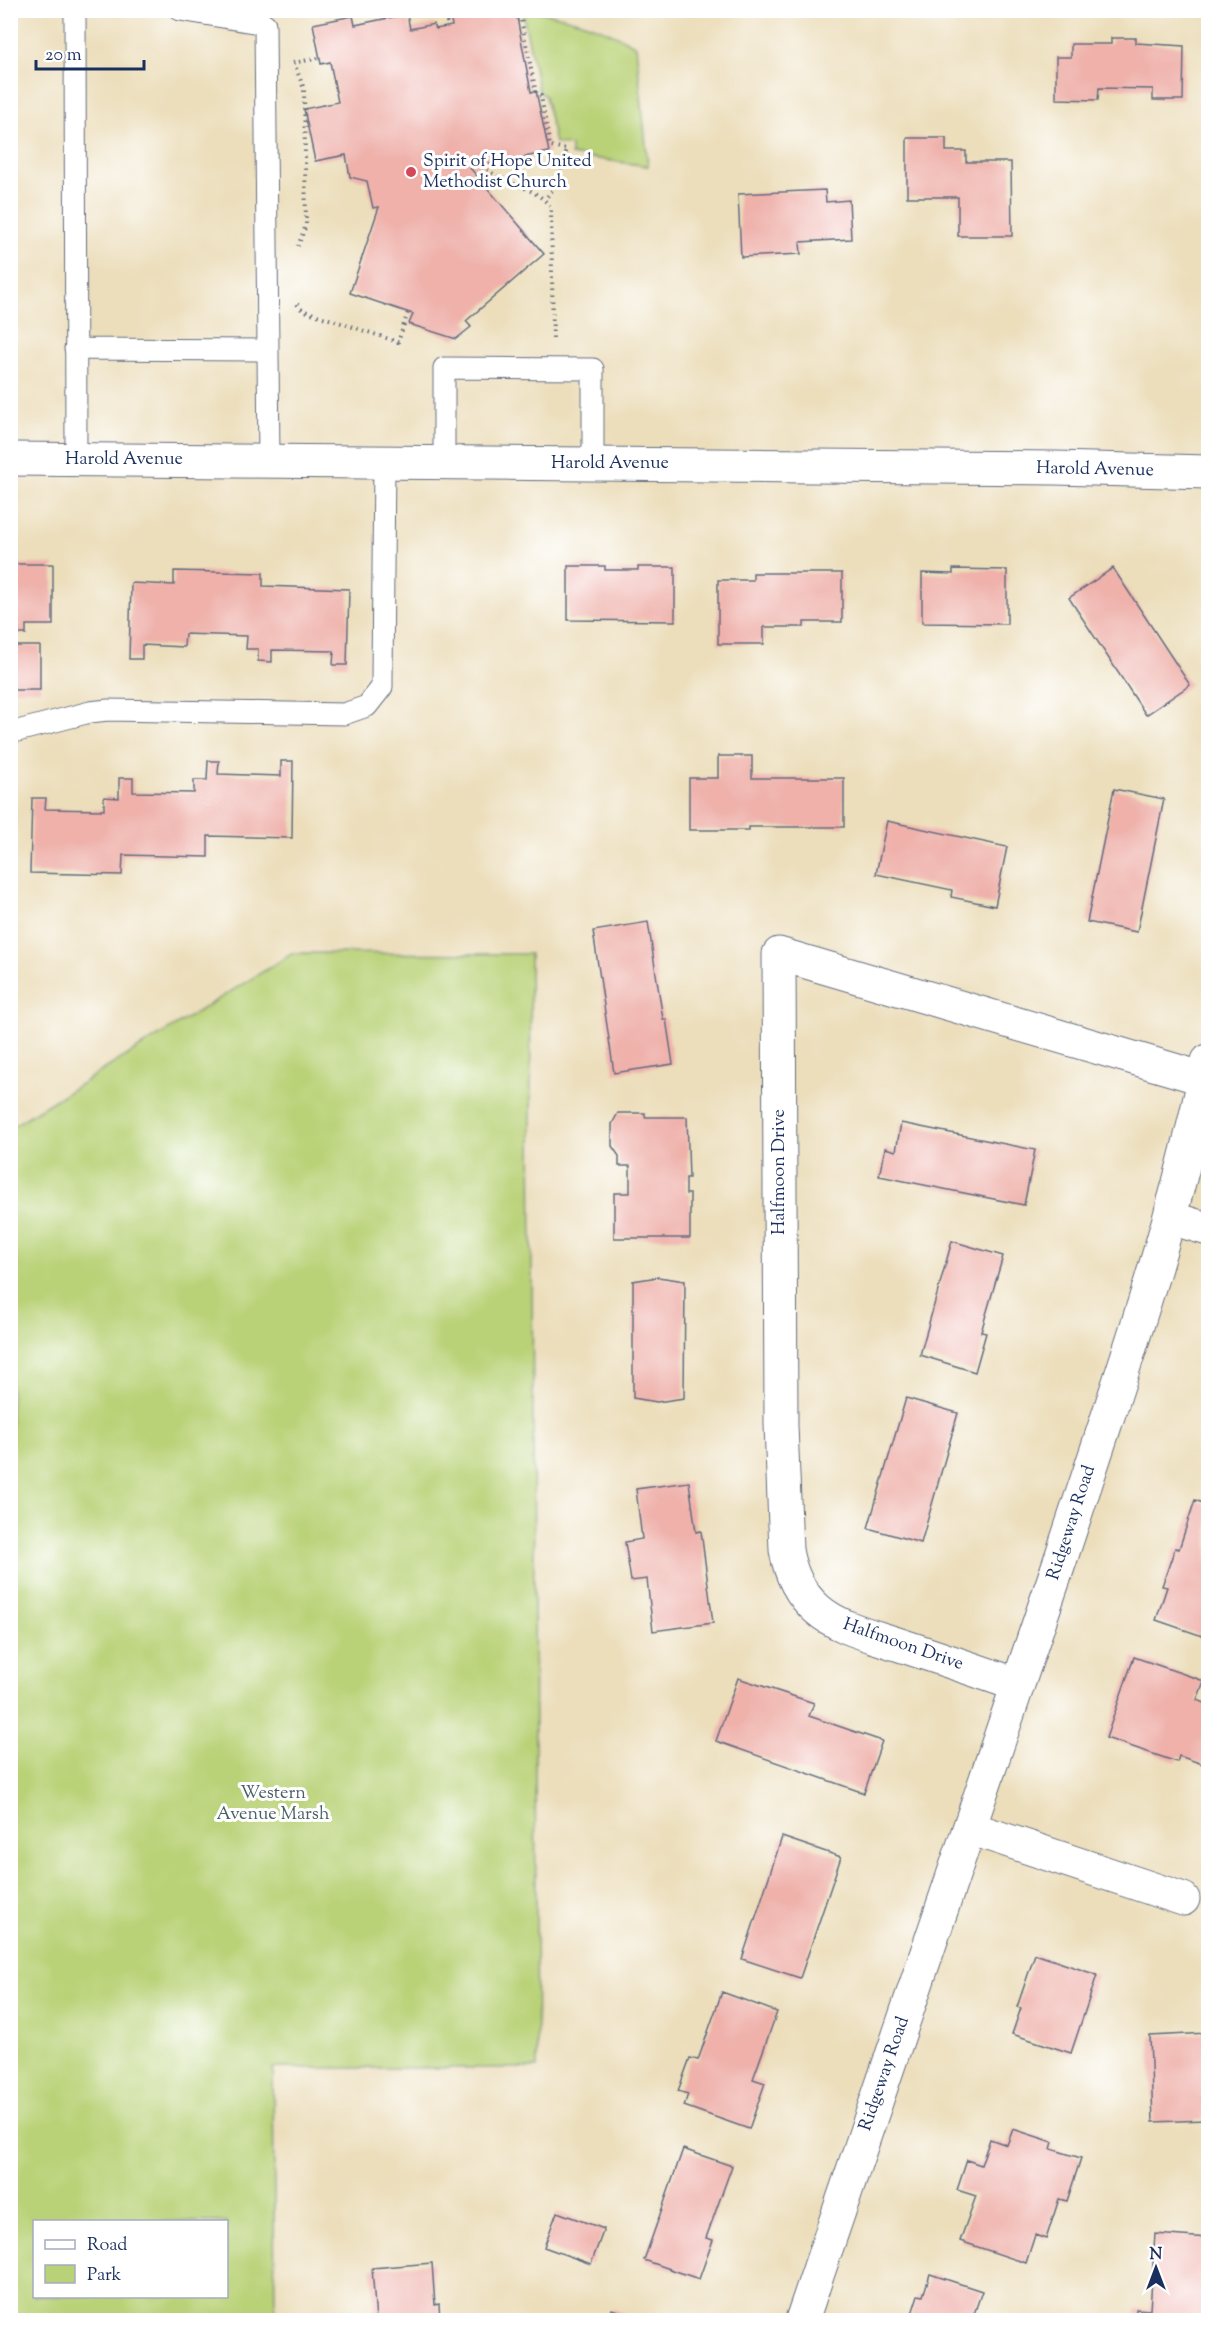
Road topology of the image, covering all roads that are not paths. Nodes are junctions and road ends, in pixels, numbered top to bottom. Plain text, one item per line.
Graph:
1 (75, 10) edge
2 (180, 10) edge
3 (75, 349) junction
4 (268, 350) junction
5 (10, 459) edge
6 (76, 460) junction
7 (269, 461) junction
8 (384, 462) junction
9 (444, 463) junction
10 (593, 464) junction
11 (1209, 472) edge
12 (10, 733) edge
13 (1207, 1070) edge
14 (1170, 1218) junction
15 (1209, 1229) edge
16 (1018, 1685) junction
17 (970, 1828) junction
18 (1183, 1899) dead end
19 (802, 2320) edge

1 - 3 lane
2 - 4 lane
3 - 4 lane
3 - 6 lane
4 - 7 lane
5 - 6 street, Harold Avenue
6 - 7 street, Harold Avenue
7 - 8 street, Harold Avenue
8 - 9 street, Harold Avenue
8 - 12 lane
9 - 10 street, Harold Avenue
9 - 10 lane
10 - 11 street, Harold Avenue
13 - 14 street, Ridgeway Road
13 - 16 street, Halfmoon Drive
14 - 15 street
14 - 16 street, Ridgeway Road
16 - 17 street, Ridgeway Road
17 - 18 street
17 - 19 street, Ridgeway Road

